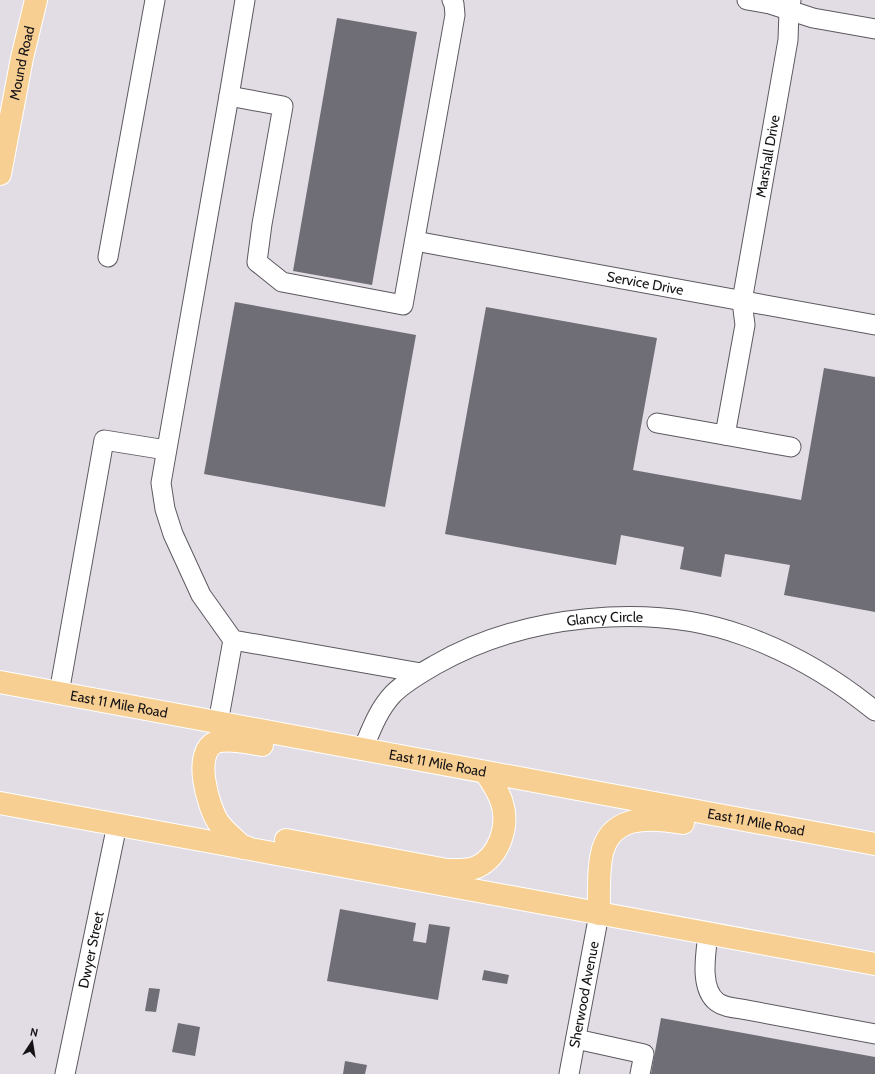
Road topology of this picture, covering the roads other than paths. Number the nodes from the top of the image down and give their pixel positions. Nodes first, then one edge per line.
1 (36, 0) edge
2 (155, 0) edge
3 (245, 0) edge
4 (452, 0) edge
5 (747, 0) edge
6 (790, 5) edge
7 (875, 29) edge
8 (229, 96) junction
9 (0, 174) edge
10 (415, 242) junction
11 (108, 257) dead end
12 (742, 301) junction
13 (875, 325) edge
14 (657, 423) dead end
15 (725, 435) junction
16 (790, 447) dead end
17 (166, 450) junction
18 (233, 640) junction
19 (421, 673) junction
20 (0, 682) edge
21 (58, 693) junction
22 (875, 711) edge
23 (218, 723) junction
24 (321, 742) junction
25 (363, 749) junction
26 (486, 772) junction
27 (0, 803) edge
28 (117, 825) junction
29 (875, 844) edge
30 (244, 848) junction
31 (875, 859) edge
32 (599, 914) junction
33 (708, 934) junction
34 (875, 964) edge
35 (875, 1034) edge
36 (576, 1039) junction
37 (65, 1074) edge
38 (569, 1074) edge
39 (640, 1074) edge

1 - 9 main road, Mound Road
2 - 11 street
3 - 8 street
4 - 10 street
5 - 6 street
6 - 7 street
6 - 12 street, Marshall Drive
8 - 10 street
8 - 17 street
10 - 12 street, Service Drive
12 - 13 street, Service Drive
12 - 15 street, Marshall Drive
14 - 15 street
15 - 16 street
17 - 18 street
17 - 21 street
18 - 19 street
18 - 23 street
19 - 22 street, Glancy Circle
19 - 25 street, Glancy Circle
20 - 21 main road, East 11 Mile Road
21 - 23 main road, East 11 Mile Road
23 - 24 main road, East 11 Mile Road
24 - 25 main road, East 11 Mile Road
24 - 30 main road
25 - 26 main road, East 11 Mile Road
26 - 29 main road, East 11 Mile Road
26 - 30 main road
27 - 28 main road
28 - 30 main road
28 - 37 street, Dwyer Street
30 - 32 main road
31 - 32 main road
32 - 33 main road
32 - 36 street, Sherwood Avenue
33 - 34 main road
33 - 35 street
36 - 38 street, Sherwood Avenue
36 - 39 street

